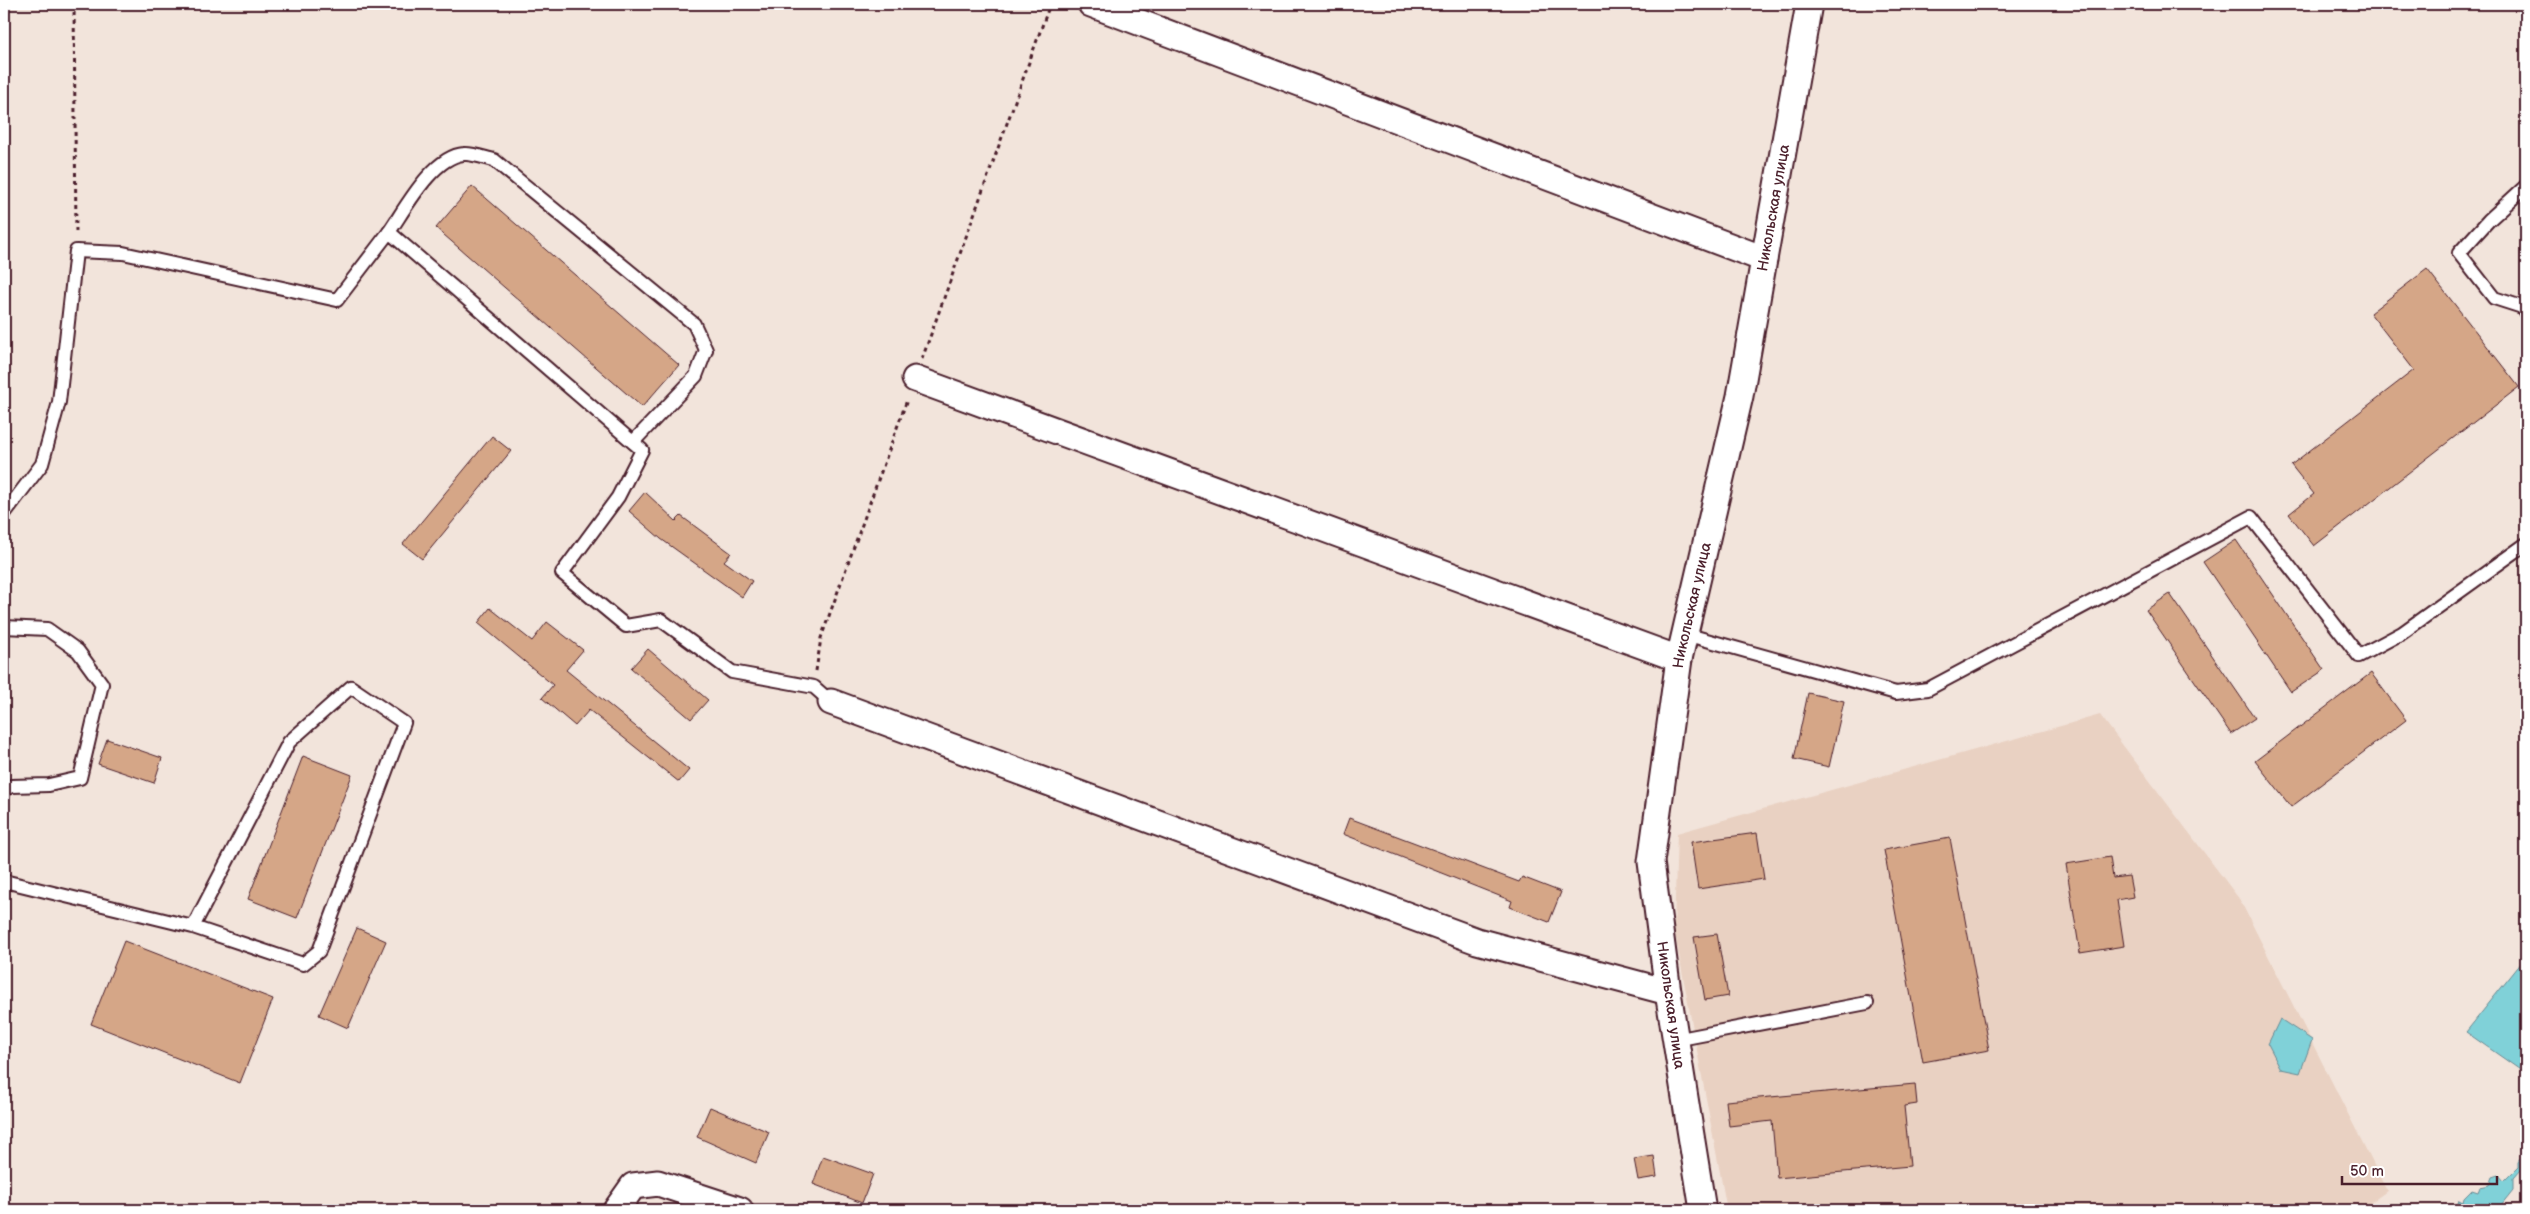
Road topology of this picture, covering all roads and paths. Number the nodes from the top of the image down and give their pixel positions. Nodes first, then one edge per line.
1 (74, 4) edge
2 (1050, 4) edge
3 (1091, 4) edge
4 (1809, 4) edge
5 (2526, 186) edge
6 (388, 232) junction
7 (76, 251) junction
8 (1764, 259) junction
9 (2526, 313) edge
10 (915, 379) junction
11 (633, 442) junction
12 (4, 514) edge
13 (2526, 544) edge
14 (4, 627) edge
15 (1685, 634) junction
16 (1679, 659) junction
17 (822, 694) junction
18 (4, 790) edge
19 (4, 881) edge
20 (193, 927) junction
21 (1668, 992) junction
22 (1867, 1003) dead end
23 (1676, 1040) junction
24 (616, 1210) edge
25 (740, 1210) edge
26 (1703, 1210) edge

1 - 7 path
2 - 10 path
3 - 8 street
4 - 8 street, Никольская улица
5 - 9 lane
6 - 7 lane
6 - 11 lane
6 - 11 lane
7 - 12 lane
8 - 15 street, Никольская улица
10 - 16 street
10 - 17 path
11 - 17 lane
13 - 15 lane
14 - 18 lane
15 - 16 street, Никольская улица
16 - 21 street, Никольская улица
17 - 21 street
19 - 20 lane
20 - 20 lane
21 - 23 street, Никольская улица
22 - 23 lane
23 - 26 street, Никольская улица
24 - 25 street

